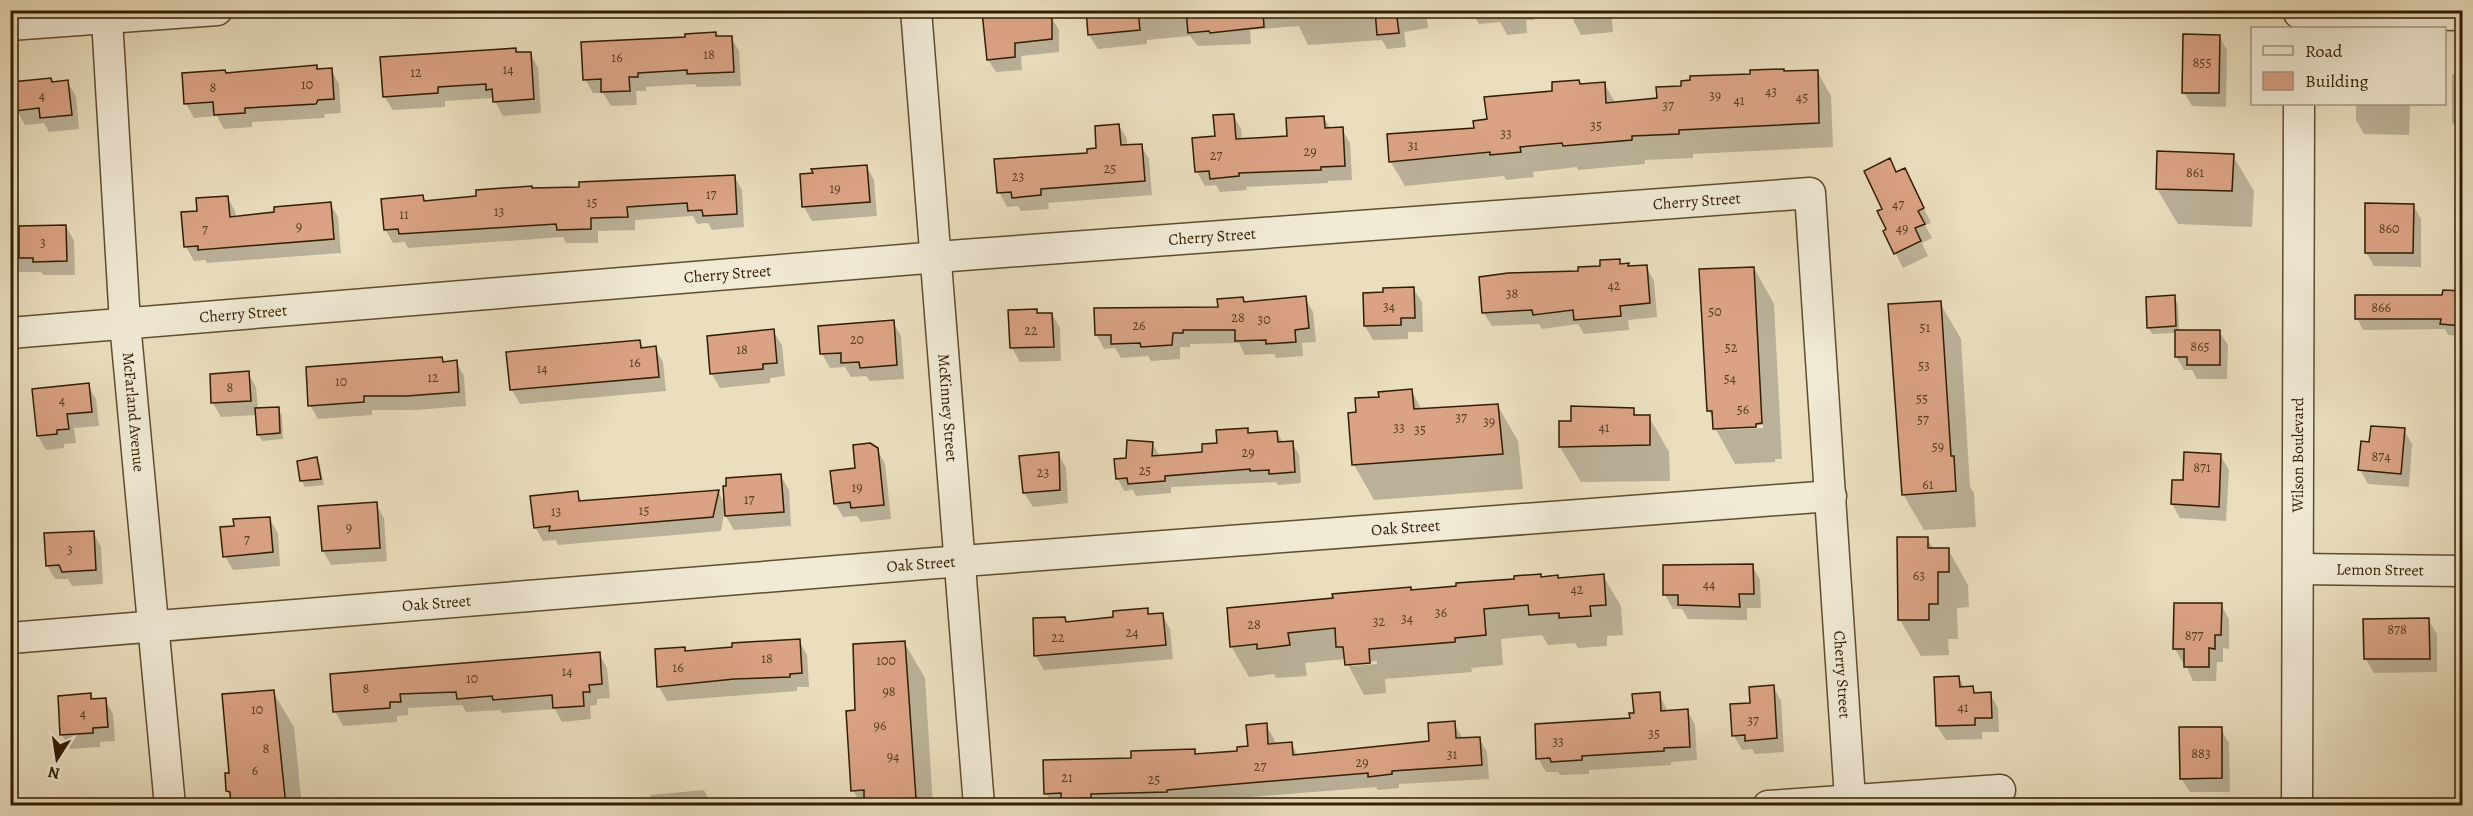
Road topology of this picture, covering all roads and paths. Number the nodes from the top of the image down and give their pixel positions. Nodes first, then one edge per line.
1 (217, 10) edge
2 (916, 10) edge
3 (2463, 15) edge
4 (2299, 17) edge
5 (107, 19) junction
6 (10, 25) edge
7 (2299, 105) edge
8 (934, 257) junction
9 (125, 323) junction
10 (10, 333) edge
11 (1831, 496) junction
12 (960, 562) junction
13 (2298, 569) junction
14 (2463, 571) edge
15 (154, 626) junction
16 (10, 638) edge
17 (2000, 790) dead end
18 (1850, 799) junction
19 (170, 806) edge
20 (979, 806) edge
21 (1768, 806) edge
22 (2297, 806) edge

1 - 5 street
2 - 8 street, McKinney Street
3 - 4 street
5 - 6 street
5 - 9 street, McFarland Avenue
7 - 13 street, Wilson Boulevard
8 - 9 street, Cherry Street
8 - 11 street, Cherry Street
8 - 12 street, McKinney Street
9 - 10 street, Cherry Street
9 - 15 street, McFarland Avenue
11 - 12 street, Oak Street
11 - 18 street, Cherry Street
12 - 15 street, Oak Street
12 - 20 street, McKinney Street
13 - 14 street, Lemon Street
13 - 22 street, Wilson Boulevard
15 - 16 street, Oak Street
15 - 19 street, McFarland Avenue
17 - 18 street
18 - 21 street

